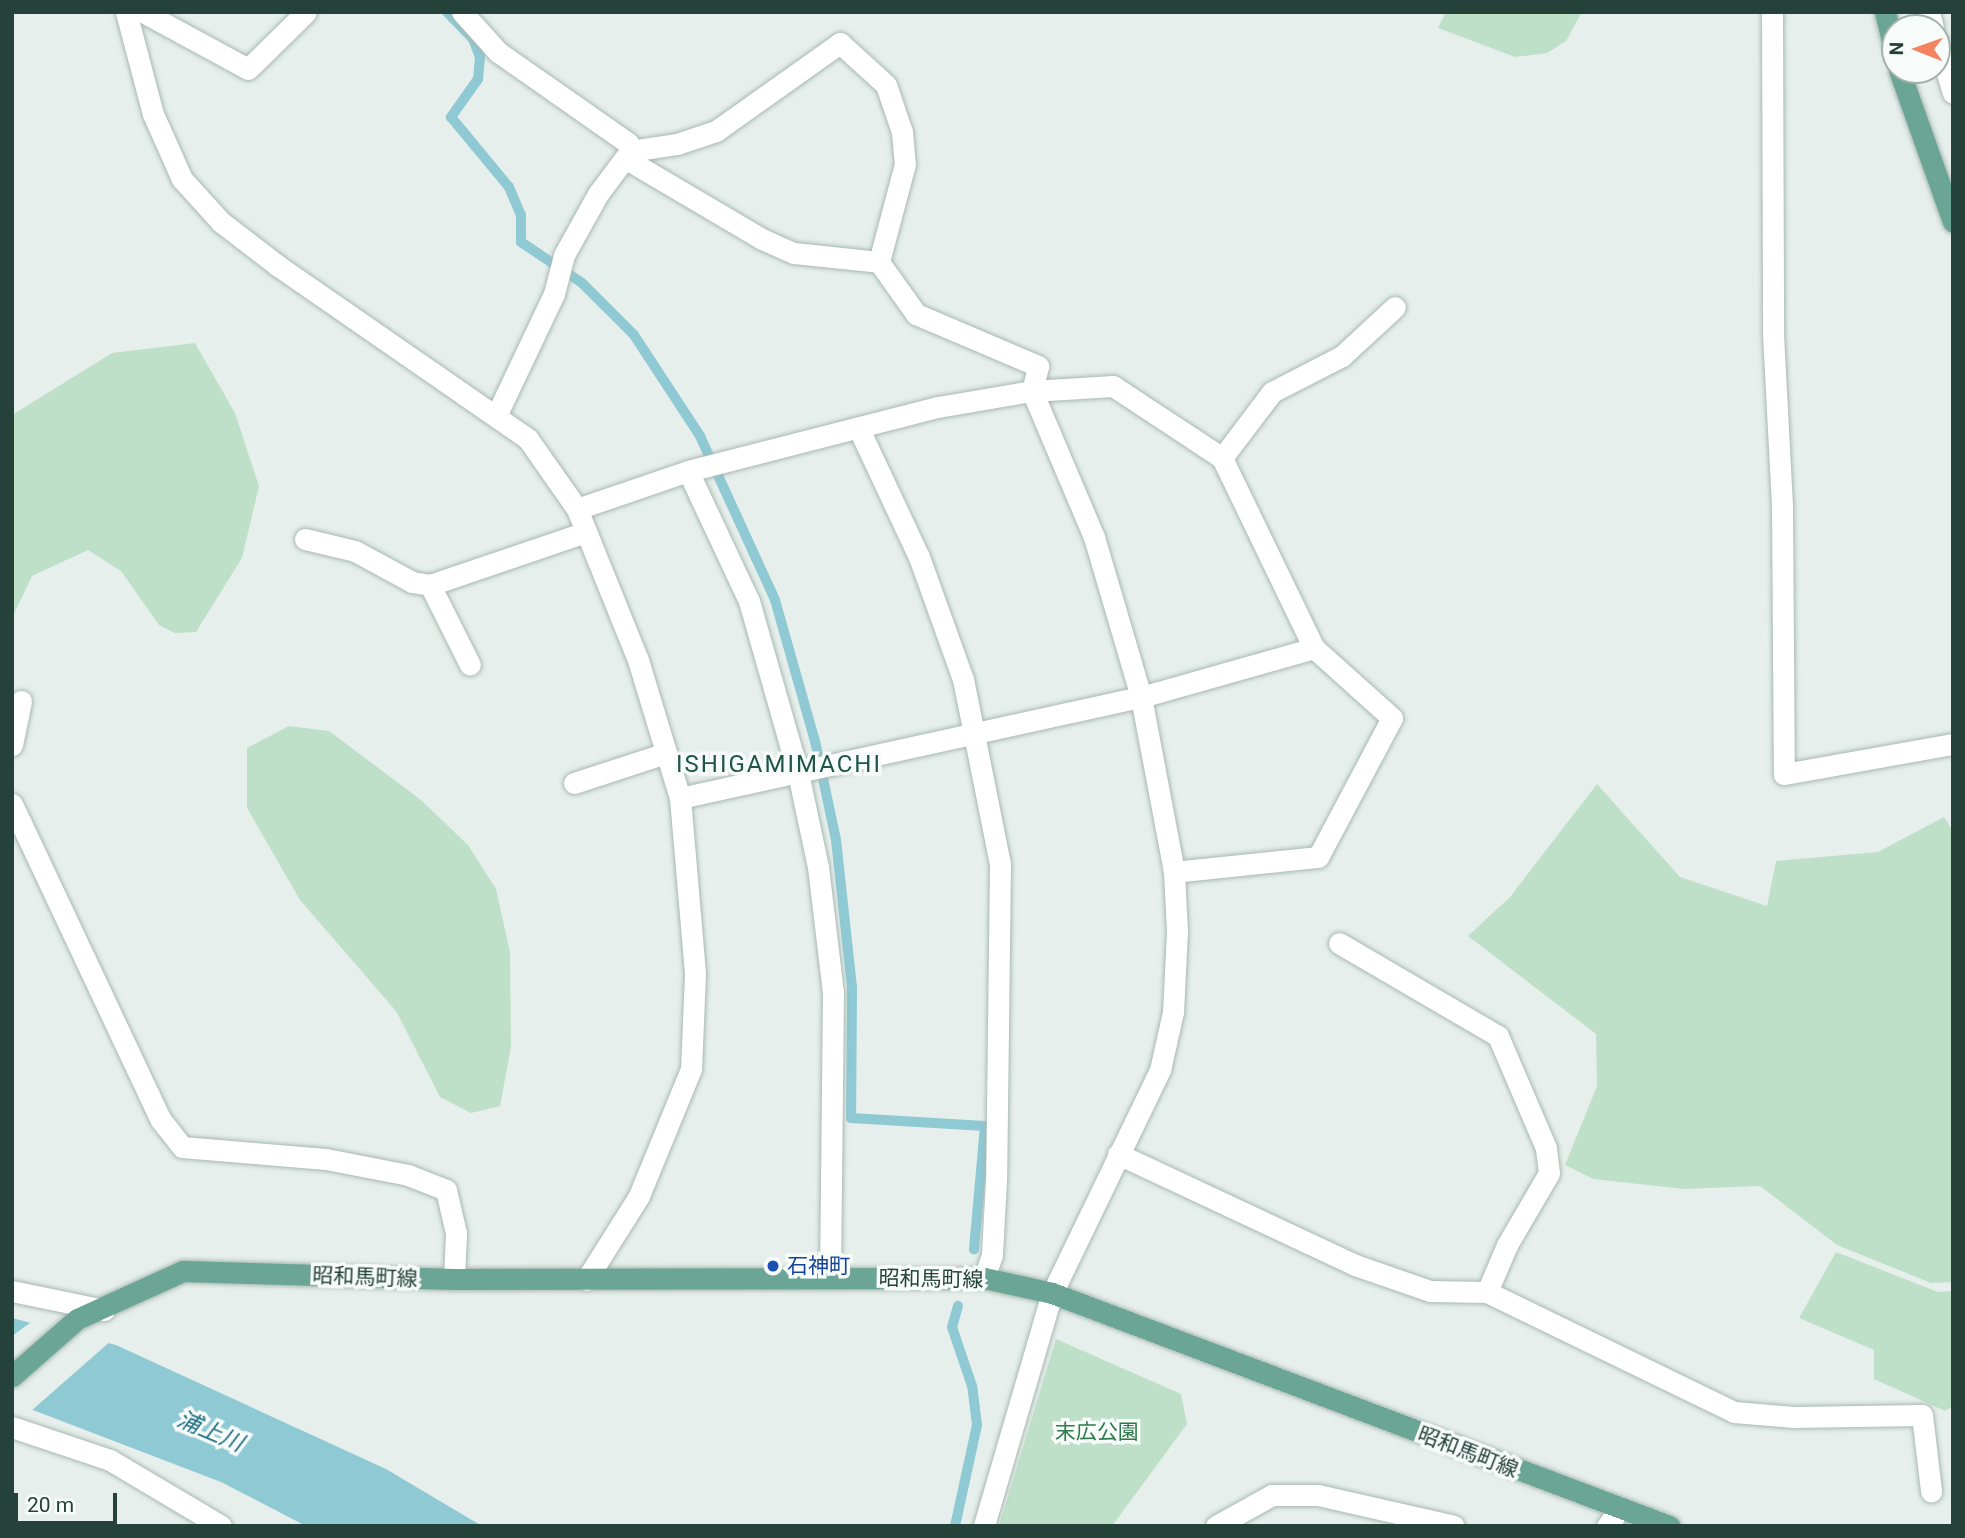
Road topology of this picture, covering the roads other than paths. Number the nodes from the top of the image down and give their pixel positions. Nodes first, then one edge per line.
1 (126, 12) edge
2 (143, 12) edge
3 (306, 12) edge
4 (462, 12) edge
5 (1772, 12) edge
6 (1904, 84) edge
7 (630, 151) junction
8 (1953, 222) edge
9 (878, 262) junction
10 (1395, 307) dead end
11 (1032, 391) junction
12 (496, 416) junction
13 (859, 429) junction
14 (1222, 458) junction
15 (688, 471) junction
16 (577, 509) junction
17 (586, 532) junction
18 (305, 539) dead end
19 (430, 585) junction
20 (1314, 648) junction
21 (470, 665) dead end
22 (1141, 697) junction
23 (21, 701) dead end
24 (977, 735) junction
25 (1953, 744) edge
26 (12, 745) edge
27 (666, 753) junction
28 (799, 773) junction
29 (574, 783) dead end
30 (680, 798) junction
31 (12, 804) edge
32 (1174, 872) junction
33 (1339, 943) dead end
34 (1118, 1154) junction
35 (830, 1278) junction
36 (984, 1278) junction
37 (454, 1279) junction
38 (586, 1280) junction
39 (12, 1292) edge
40 (1487, 1292) junction
41 (1052, 1293) junction
42 (104, 1310) junction
43 (12, 1377) edge
44 (12, 1427) edge
45 (1931, 1491) dead end
46 (1614, 1518) edge
47 (1411, 1522) edge
48 (221, 1526) edge
49 (984, 1526) edge
50 (1216, 1526) edge
51 (1454, 1526) edge
52 (1669, 1526) edge

1 - 12 street
2 - 3 street
4 - 7 street
5 - 25 street
6 - 8 main road
7 - 9 street
7 - 9 street
7 - 12 street
9 - 11 street
10 - 14 street
11 - 13 street
11 - 14 street
11 - 22 street
12 - 16 street
13 - 15 street
13 - 24 street
14 - 20 street
15 - 16 street
15 - 28 street
16 - 17 street
17 - 19 street
17 - 27 street
18 - 19 street
19 - 21 street
20 - 22 street
20 - 32 street
22 - 24 street
22 - 32 street
23 - 26 street
24 - 28 street
24 - 36 street
27 - 29 street
27 - 30 street
28 - 30 street
28 - 35 street
30 - 38 street
31 - 37 street
32 - 34 street
33 - 40 street
34 - 40 street
34 - 41 street
35 - 36 main road, 昭和馬町線
35 - 38 main road, 昭和馬町線
36 - 41 main road, 昭和馬町線
37 - 38 main road, 昭和馬町線
37 - 42 main road, 昭和馬町線
39 - 42 street
40 - 45 street
41 - 46 main road, 昭和馬町線
41 - 49 street
42 - 43 main road, 昭和馬町線
44 - 48 street
46 - 52 main road, 昭和馬町線
47 - 50 street
47 - 51 street

